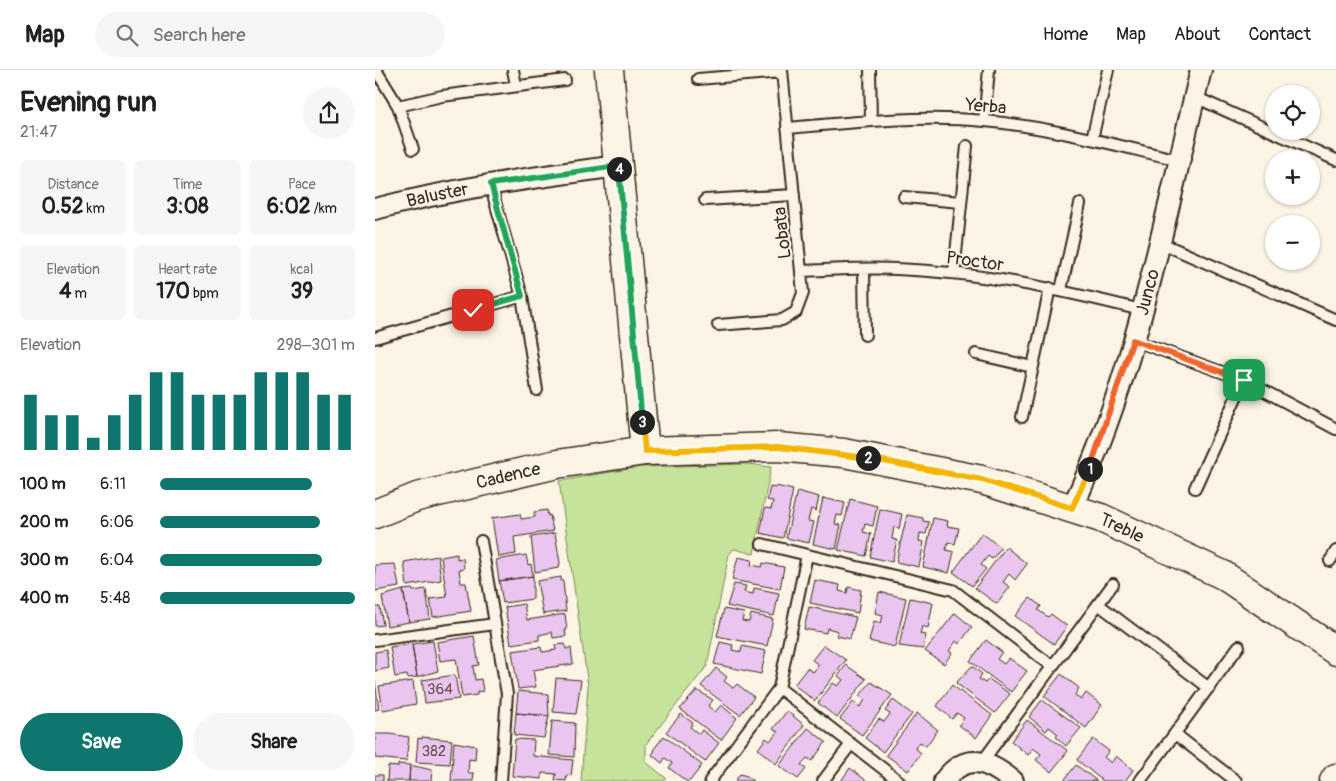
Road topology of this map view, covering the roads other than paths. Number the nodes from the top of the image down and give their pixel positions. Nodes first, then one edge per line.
1 (376, 70) edge
2 (513, 70) edge
3 (609, 70) edge
4 (870, 70) edge
5 (989, 70) edge
6 (1108, 70) edge
7 (1201, 70) edge
8 (782, 71) edge
9 (698, 78) dead end
10 (565, 80) dead end
11 (516, 85) junction
12 (1195, 97) junction
13 (398, 106) junction
14 (871, 120) junction
15 (984, 121) junction
16 (787, 128) junction
17 (1092, 139) junction
18 (967, 146) dead end
19 (413, 149) dead end
20 (1179, 160) junction
21 (1336, 160) edge
22 (618, 166) junction
23 (491, 184) junction
24 (794, 195) junction
25 (904, 197) dead end
26 (705, 200) dead end
27 (961, 202) junction
28 (1079, 204) dead end
29 (375, 209) edge
30 (1159, 242) junction
31 (863, 270) junction
32 (802, 271) junction
33 (954, 273) junction
34 (1050, 288) junction
35 (1061, 290) junction
36 (522, 296) junction
37 (1141, 310) junction
38 (1336, 320) edge
39 (718, 325) dead end
40 (865, 336) dead end
41 (375, 338) edge
42 (1133, 340) junction
43 (976, 354) dead end
44 (1033, 367) junction
45 (1244, 380) junction
46 (537, 390) dead end
47 (1022, 417) dead end
48 (1336, 429) edge
49 (645, 451) junction
50 (1195, 488) dead end
51 (1072, 508) junction
52 (375, 514) edge
53 (481, 541) dead end
54 (762, 544) dead end
55 (1336, 551) edge
56 (807, 555) junction
57 (1330, 561) dead end
58 (1113, 584) dead end
59 (1098, 604) junction
60 (495, 624) junction
61 (375, 640) edge
62 (1239, 646) dead end
63 (1336, 651) edge
64 (1052, 666) junction
65 (779, 688) junction
66 (1209, 688) junction
67 (1175, 734) junction
68 (851, 744) junction
69 (982, 762) junction
70 (501, 781) edge
71 (710, 781) edge
72 (823, 781) edge
73 (899, 781) edge
74 (944, 781) edge
75 (1013, 781) edge
76 (1140, 781) edge
77 (1236, 781) edge

1 - 13 lane
2 - 11 lane
3 - 22 street
4 - 14 lane
5 - 15 lane
6 - 17 lane
7 - 12 street, Junco
8 - 9 lane
8 - 16 lane, Lobata
10 - 11 lane
11 - 13 lane
12 - 20 street, Junco
12 - 21 lane
13 - 19 lane
14 - 15 lane, Yerba
14 - 16 lane, Yerba
15 - 17 lane, Yerba
16 - 24 lane, Lobata
17 - 20 lane, Yerba
18 - 27 lane
20 - 30 street, Junco
22 - 23 street, Baluster
22 - 49 street
23 - 29 street, Baluster
23 - 36 lane
24 - 26 lane
24 - 32 lane, Lobata
25 - 27 lane
27 - 33 lane
28 - 35 lane
30 - 37 street, Junco
30 - 38 lane
31 - 32 lane, Proctor
31 - 33 lane, Proctor
31 - 40 lane
32 - 39 lane, Lobata
33 - 34 lane, Proctor
34 - 35 lane, Proctor
34 - 44 lane
35 - 37 lane, Proctor
36 - 41 lane
36 - 46 lane
37 - 42 street, Junco
42 - 45 lane
42 - 51 street, Junco
43 - 44 lane
44 - 47 lane
45 - 48 lane
45 - 50 lane
49 - 51 street, Treble
49 - 52 street, Cadence
51 - 63 street, Treble
53 - 60 lane
54 - 56 lane
55 - 57 lane
56 - 64 lane
56 - 65 lane
58 - 59 lane
59 - 64 lane
59 - 66 lane
60 - 61 lane
60 - 70 lane
62 - 66 lane
64 - 69 lane
65 - 68 lane
65 - 71 lane
66 - 67 lane
67 - 76 lane
67 - 77 lane
68 - 72 lane
68 - 73 lane
69 - 74 street
69 - 75 street

